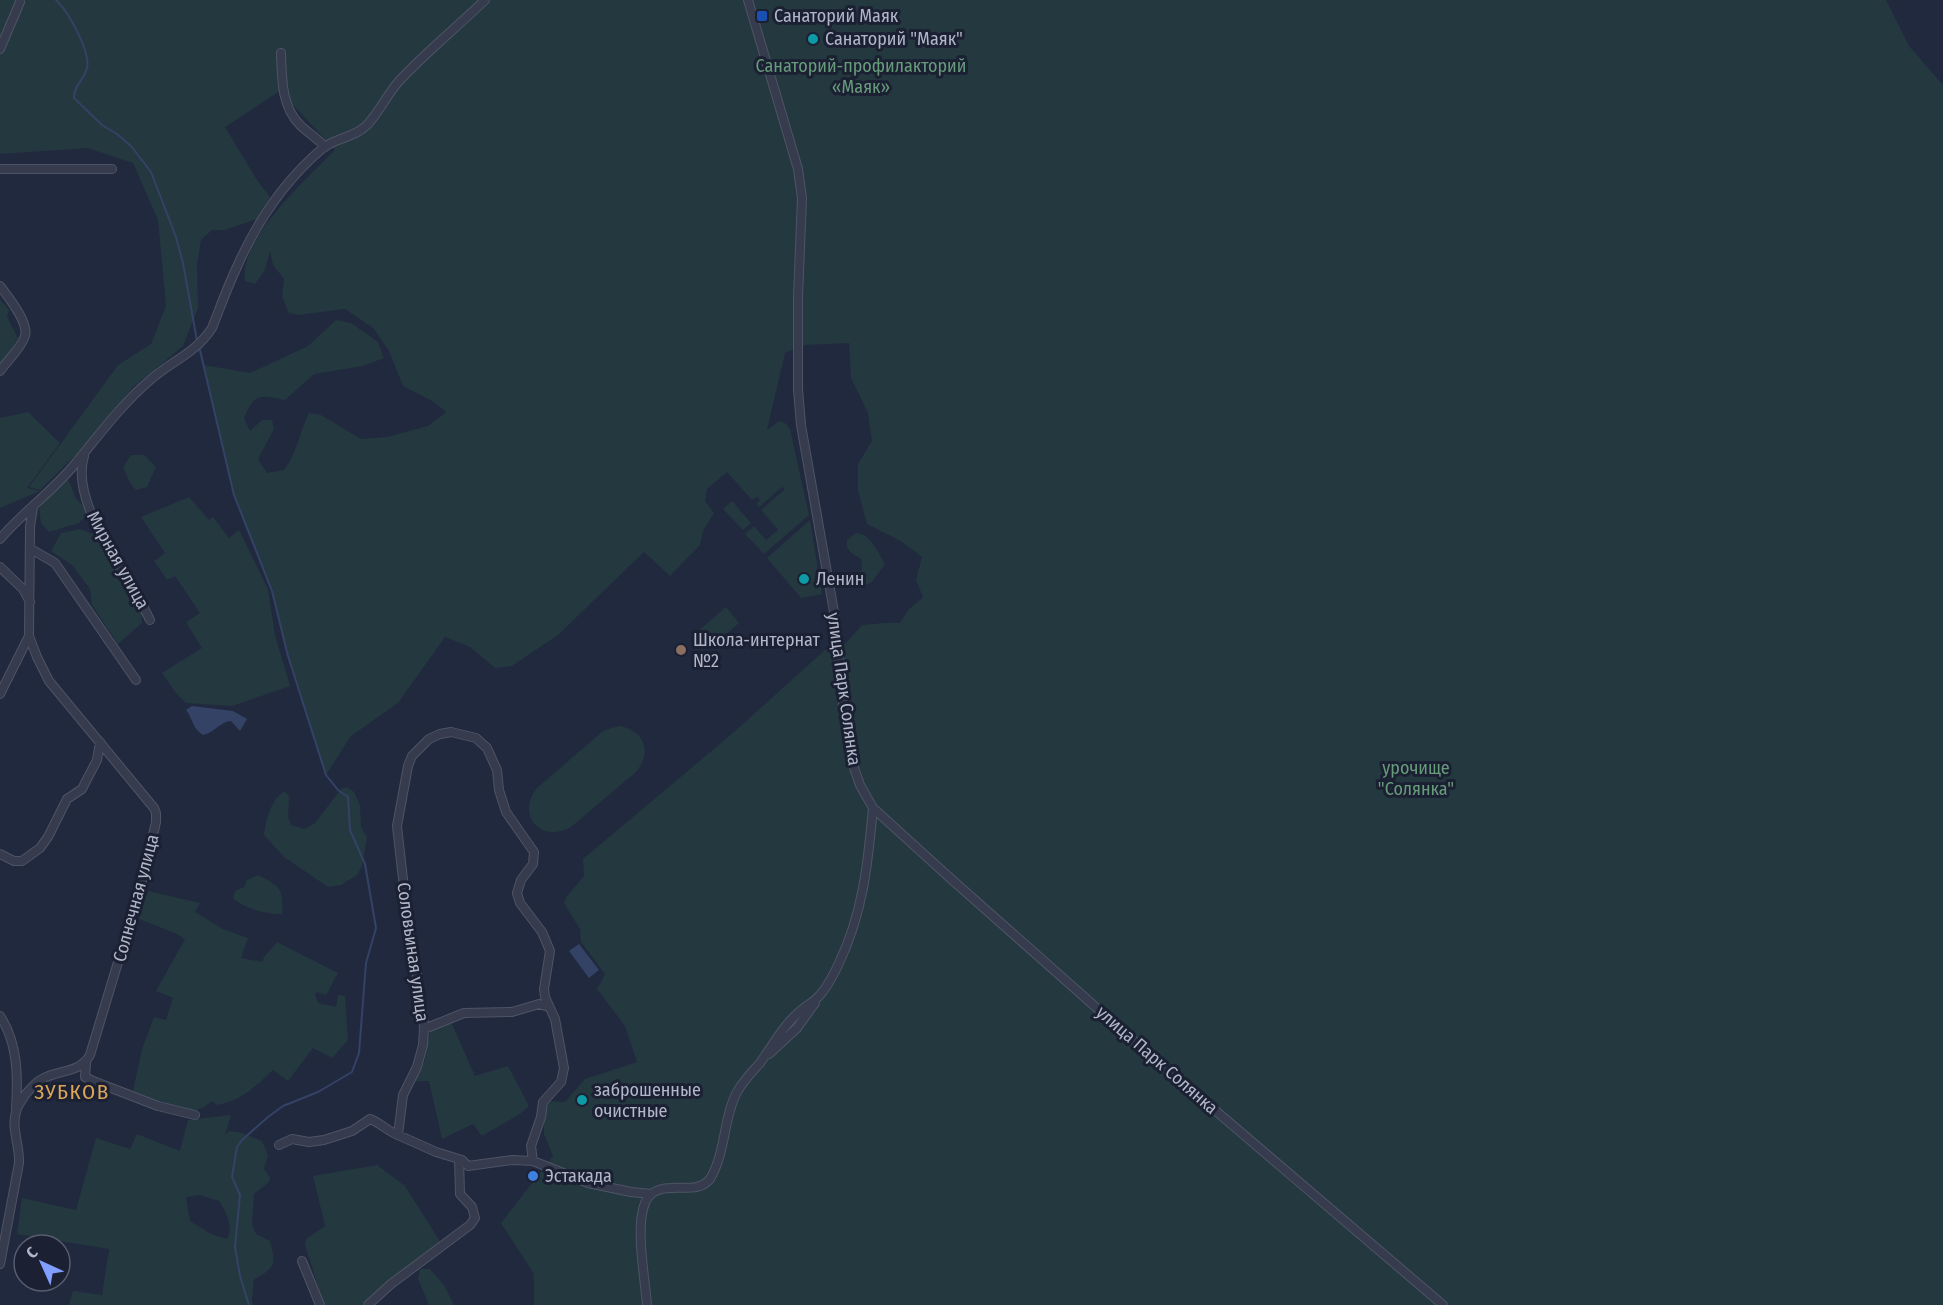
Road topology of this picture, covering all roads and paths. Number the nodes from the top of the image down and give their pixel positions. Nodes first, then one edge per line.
1 (485, 0) edge
2 (748, 0) edge
3 (20, 2) dead end
4 (0, 49) edge
5 (281, 53) dead end
6 (325, 147) junction
7 (0, 169) edge
8 (112, 169) dead end
9 (0, 286) edge
10 (0, 371) edge
11 (86, 449) junction
12 (33, 507) junction
13 (0, 539) edge
14 (31, 549) junction
15 (0, 567) edge
16 (31, 603) junction
17 (150, 620) dead end
18 (29, 636) junction
19 (136, 680) dead end
20 (0, 694) edge
21 (100, 742) junction
22 (873, 808) junction
23 (0, 854) edge
24 (550, 1008) junction
25 (0, 1016) edge
26 (424, 1029) junction
27 (86, 1062) junction
28 (16, 1110) junction
29 (195, 1115) dead end
30 (398, 1135) junction
31 (279, 1145) dead end
32 (459, 1160) junction
33 (533, 1161) junction
34 (651, 1194) junction
35 (302, 1261) dead end
36 (0, 1264) edge
37 (320, 1305) edge
38 (368, 1305) edge
39 (647, 1305) edge
40 (1443, 1305) edge

1 - 6 street
2 - 22 street, улица Парк Солянка
3 - 4 street
5 - 6 street
6 - 11 street
7 - 8 street
9 - 10 street
11 - 12 street
11 - 17 street, Мирная улица
12 - 13 street
12 - 14 street, Солнечная улица
14 - 16 street, Солнечная улица
14 - 19 street
15 - 16 street
16 - 18 street, Солнечная улица
18 - 20 street
18 - 21 street, Солнечная улица
21 - 23 street
21 - 27 street, Солнечная улица
22 - 34 street
22 - 40 street, улица Парк Солянка
24 - 26 street
24 - 26 street, Соловьиная улица
24 - 33 street
25 - 28 street
26 - 30 street, Соловьиная улица
27 - 28 street
27 - 29 street
28 - 36 street
30 - 31 street
30 - 32 street
32 - 33 street
32 - 38 street
33 - 34 street
34 - 39 street
35 - 37 street

